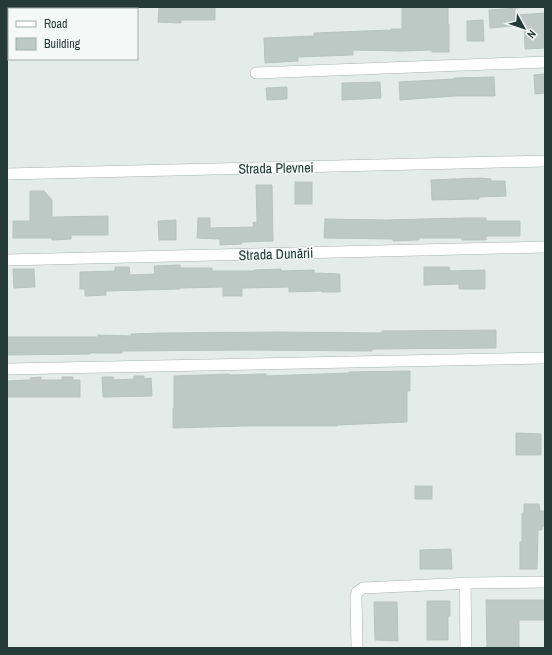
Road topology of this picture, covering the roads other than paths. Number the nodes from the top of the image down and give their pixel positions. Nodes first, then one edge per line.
1 (545, 62) edge
2 (256, 73) dead end
3 (545, 162) edge
4 (7, 174) edge
5 (545, 247) edge
6 (7, 260) edge
7 (545, 358) edge
8 (7, 369) edge
9 (545, 582) edge
10 (465, 583) junction
11 (357, 648) edge
12 (466, 648) edge

1 - 2 street
3 - 4 street, Strada Plevnei
5 - 6 street, Strada Dunării
7 - 8 street
9 - 10 street
10 - 11 street
10 - 12 street

